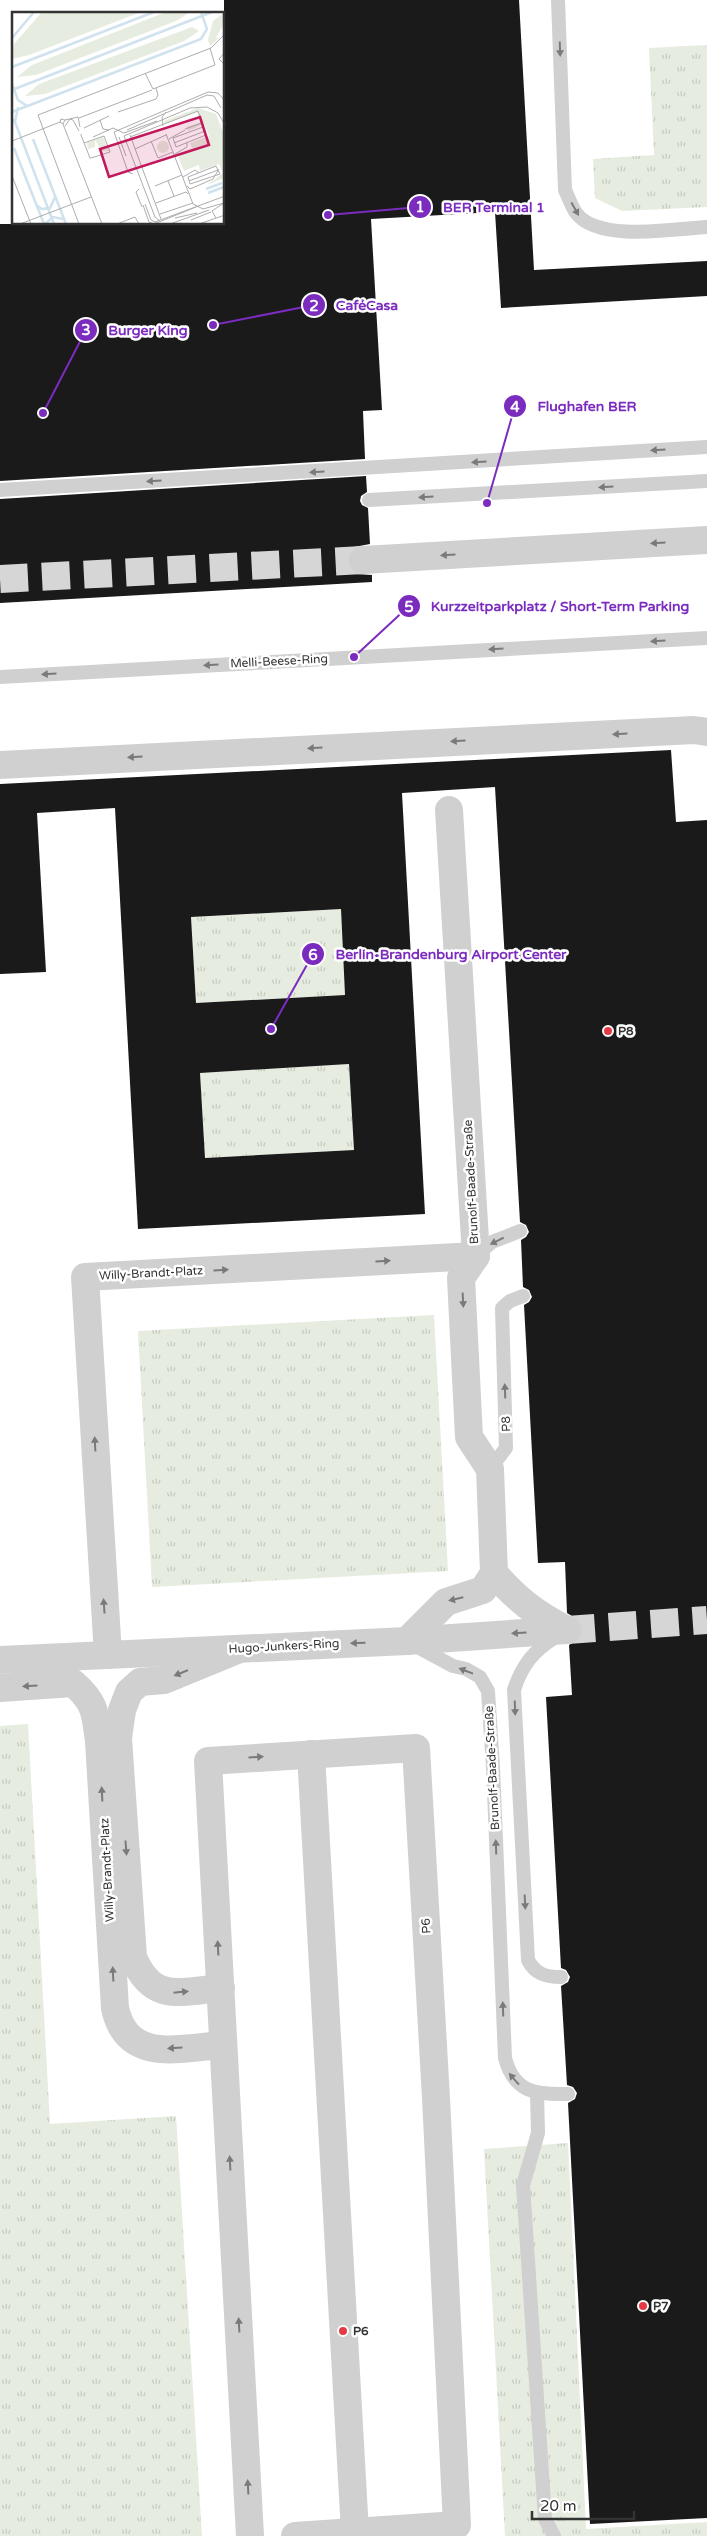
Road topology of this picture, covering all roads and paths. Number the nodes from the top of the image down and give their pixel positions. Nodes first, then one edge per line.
1 (558, 0) edge
2 (707, 227) edge
3 (707, 447) edge
4 (707, 481) edge
5 (0, 490) edge
6 (369, 500) dead end
7 (707, 540) edge
8 (363, 560) tunnel mouth
9 (707, 638) edge
10 (0, 677) edge
11 (707, 732) edge
12 (0, 764) edge
13 (449, 810) dead end
14 (520, 1231) dead end
15 (476, 1256) junction
16 (524, 1296) dead end
17 (490, 1469) junction
18 (494, 1573) junction
19 (568, 1630) junction
20 (407, 1641) junction
21 (242, 1648) junction
22 (108, 1654) junction
23 (0, 1660) edge
24 (0, 1688) edge
25 (311, 1754) junction
26 (561, 1977) dead end
27 (220, 1988) junction
28 (223, 2045) junction
29 (536, 2092) junction
30 (568, 2094) dead end
31 (355, 2532) junction
32 (250, 2536) edge
33 (295, 2536) edge
34 (554, 2536) edge

1 -> 2 lane
3 -> 5 lane
4 -> 6 lane
7 -> 8 street
9 -> 10 lane, Melli-Beese-Ring
11 -> 12 street
13 - 15 street, Brunolf-Baade-Straße
14 -> 15 lane
15 -> 17 street, Brunolf-Baade-Straße
22 -> 15 street, Willy-Brandt-Platz
17 -> 16 lane, P8
17 - 18 street
18 - 19 street
18 -> 20 street
19 -> 20 street, Hugo-Junkers-Ring
19 -> 26 lane, Brunolf-Baade-Straße
20 -> 21 street, Hugo-Junkers-Ring
29 -> 20 lane, Brunolf-Baade-Straße
21 - 22 street, Hugo-Junkers-Ring
21 -> 27 street, Willy-Brandt-Platz
22 - 23 street, Hugo-Junkers-Ring
28 -> 24 street, Willy-Brandt-Platz
27 -> 25 street, P6
25 - 31 street
25 - 31 street, P6
27 - 28 street, P6
32 -> 28 street, P6
29 - 30 lane
29 - 34 lane
31 - 33 street, P6

